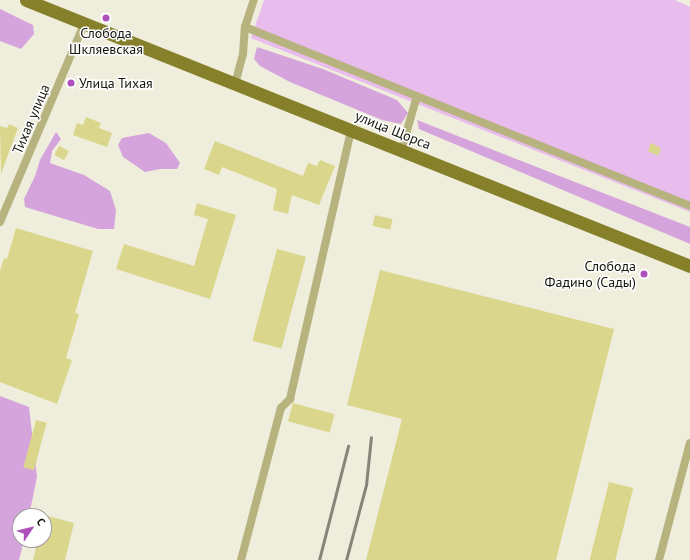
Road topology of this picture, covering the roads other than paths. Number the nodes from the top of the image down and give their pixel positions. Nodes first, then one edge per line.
1 (26, 0) edge
2 (254, 0) edge
3 (84, 24) junction
4 (245, 27) junction
5 (234, 84) junction
6 (417, 96) junction
7 (351, 131) junction
8 (401, 150) junction
9 (690, 206) edge
10 (0, 222) edge
11 (690, 266) edge
12 (690, 443) edge
13 (241, 560) edge
14 (659, 560) edge

1 - 3 main road, улица Щорса
2 - 4 street
3 - 5 main road, улица Щорса
3 - 10 street, Тихая улица
4 - 5 street
4 - 6 street
5 - 7 main road, улица Щорса
6 - 8 street
6 - 9 street
7 - 8 main road, улица Щорса
7 - 13 street
8 - 11 main road, улица Щорса
12 - 14 street

